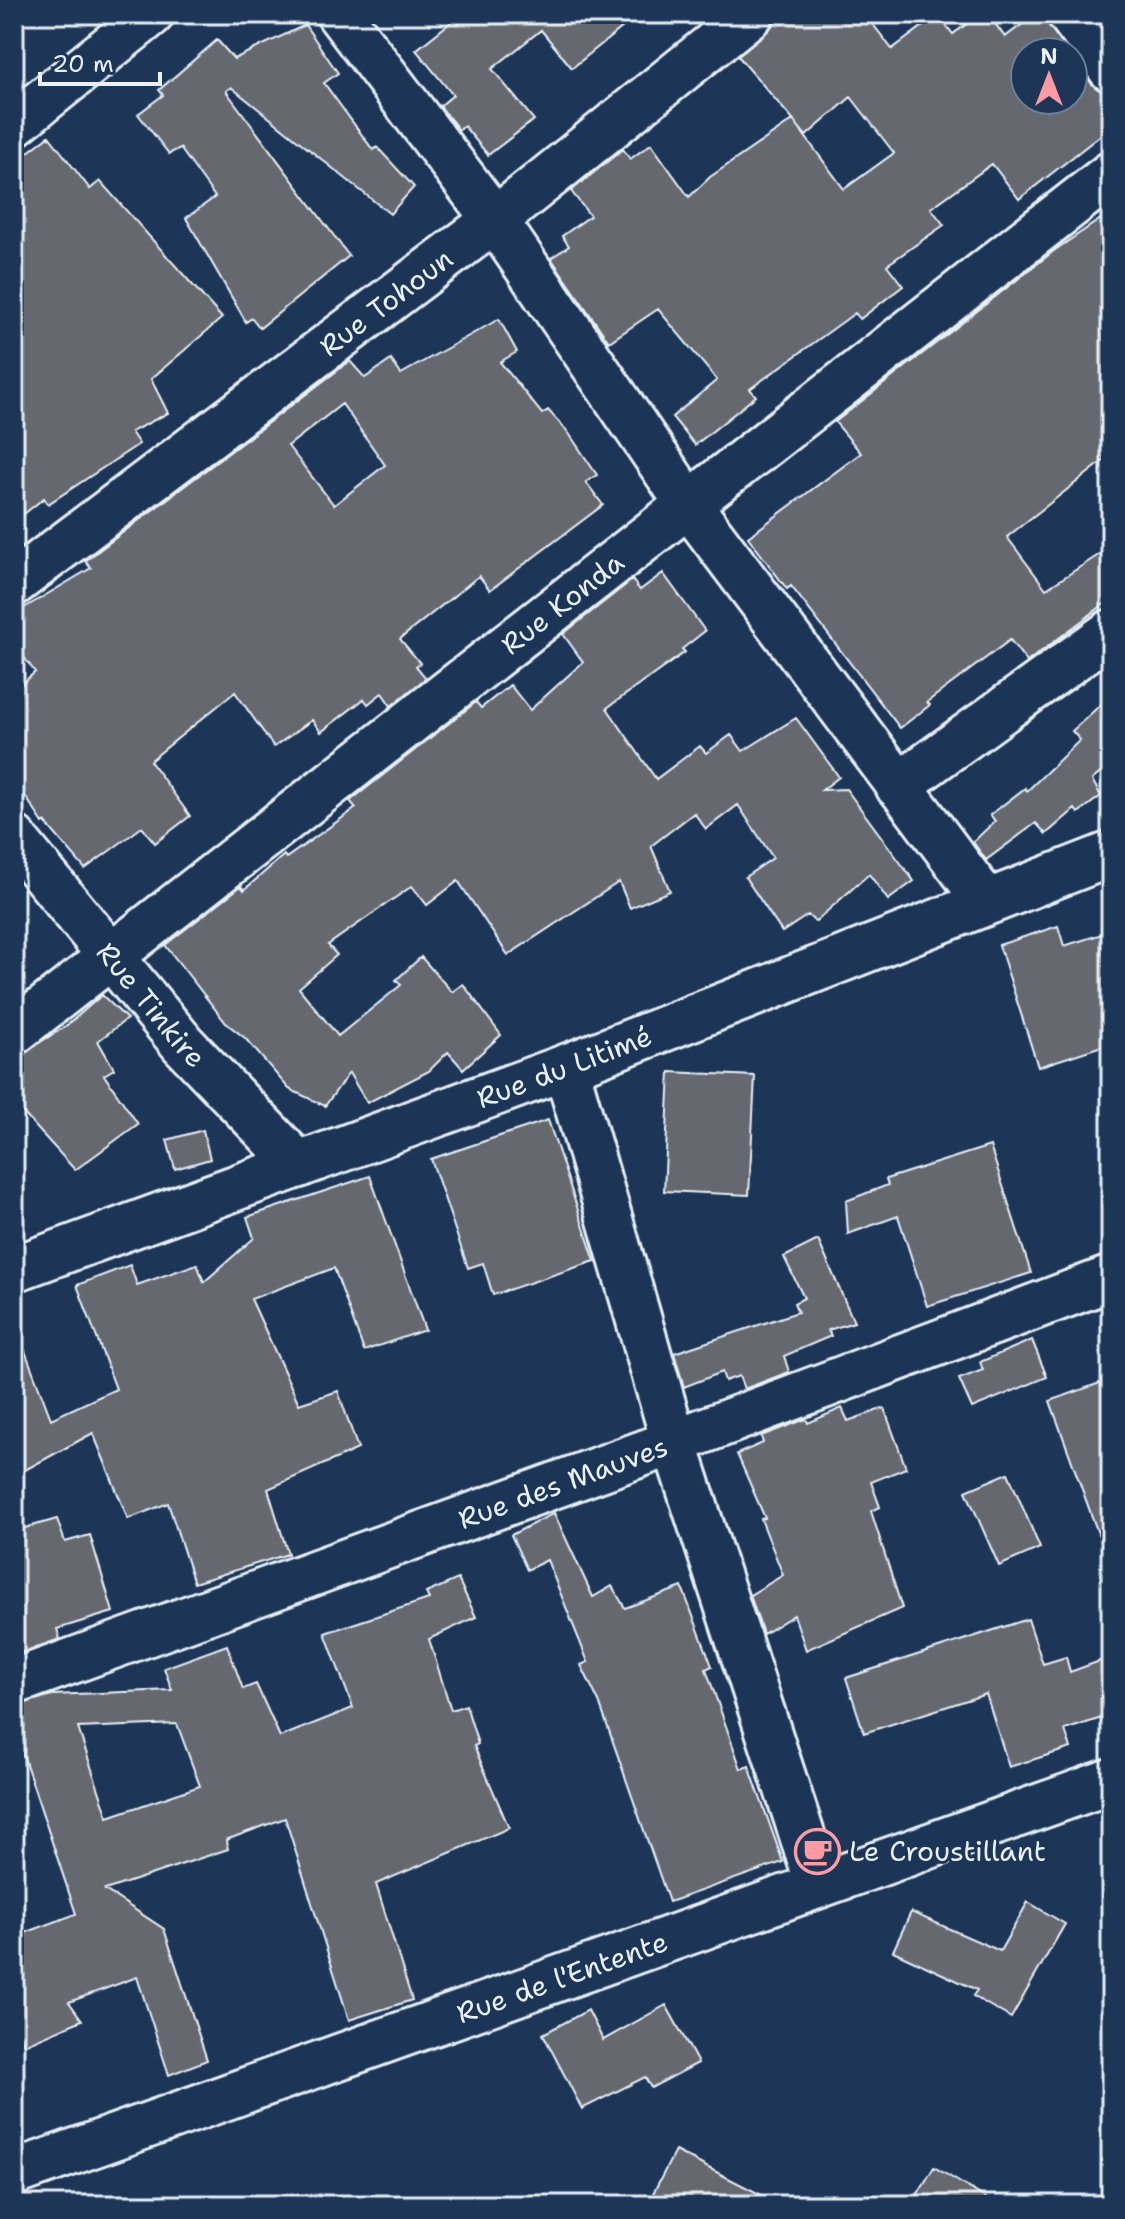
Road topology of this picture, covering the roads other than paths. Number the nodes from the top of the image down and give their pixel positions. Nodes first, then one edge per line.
1 (151, 14) edge
2 (339, 14) edge
3 (751, 14) edge
4 (1070, 14) edge
5 (1111, 69) edge
6 (14, 124) edge
7 (1111, 174) edge
8 (495, 220) junction
9 (689, 505) junction
10 (14, 583) edge
11 (1111, 632) edge
12 (898, 786) junction
13 (14, 838) edge
14 (1111, 854) edge
15 (985, 900) junction
16 (110, 957) junction
17 (14, 1032) edge
18 (566, 1067) junction
19 (299, 1165) junction
20 (14, 1269) edge
21 (1111, 1278) edge
22 (674, 1442) junction
23 (14, 1682) edge
24 (1111, 1781) edge
25 (818, 1884) junction
26 (14, 2173) edge

1 - 6 street
2 - 8 street
3 - 8 street, Rue Tohoun
4 - 5 street
7 - 9 street, Rue Konda
8 - 9 street
8 - 10 street, Rue Tohoun
9 - 12 street
9 - 16 street, Rue Konda
11 - 12 street
12 - 15 street
13 - 16 street, Rue Tinkire
14 - 15 street, Rue du Litimé
15 - 18 street, Rue du Litimé
16 - 17 street, Rue Konda
16 - 19 street, Rue Tinkire
18 - 19 street, Rue du Litimé
18 - 22 street
19 - 20 street, Rue du Litimé
21 - 22 street, Rue des Mauves
22 - 23 street, Rue des Mauves
22 - 25 street
24 - 25 street, Rue de l'Entente
25 - 26 street, Rue de l'Entente

